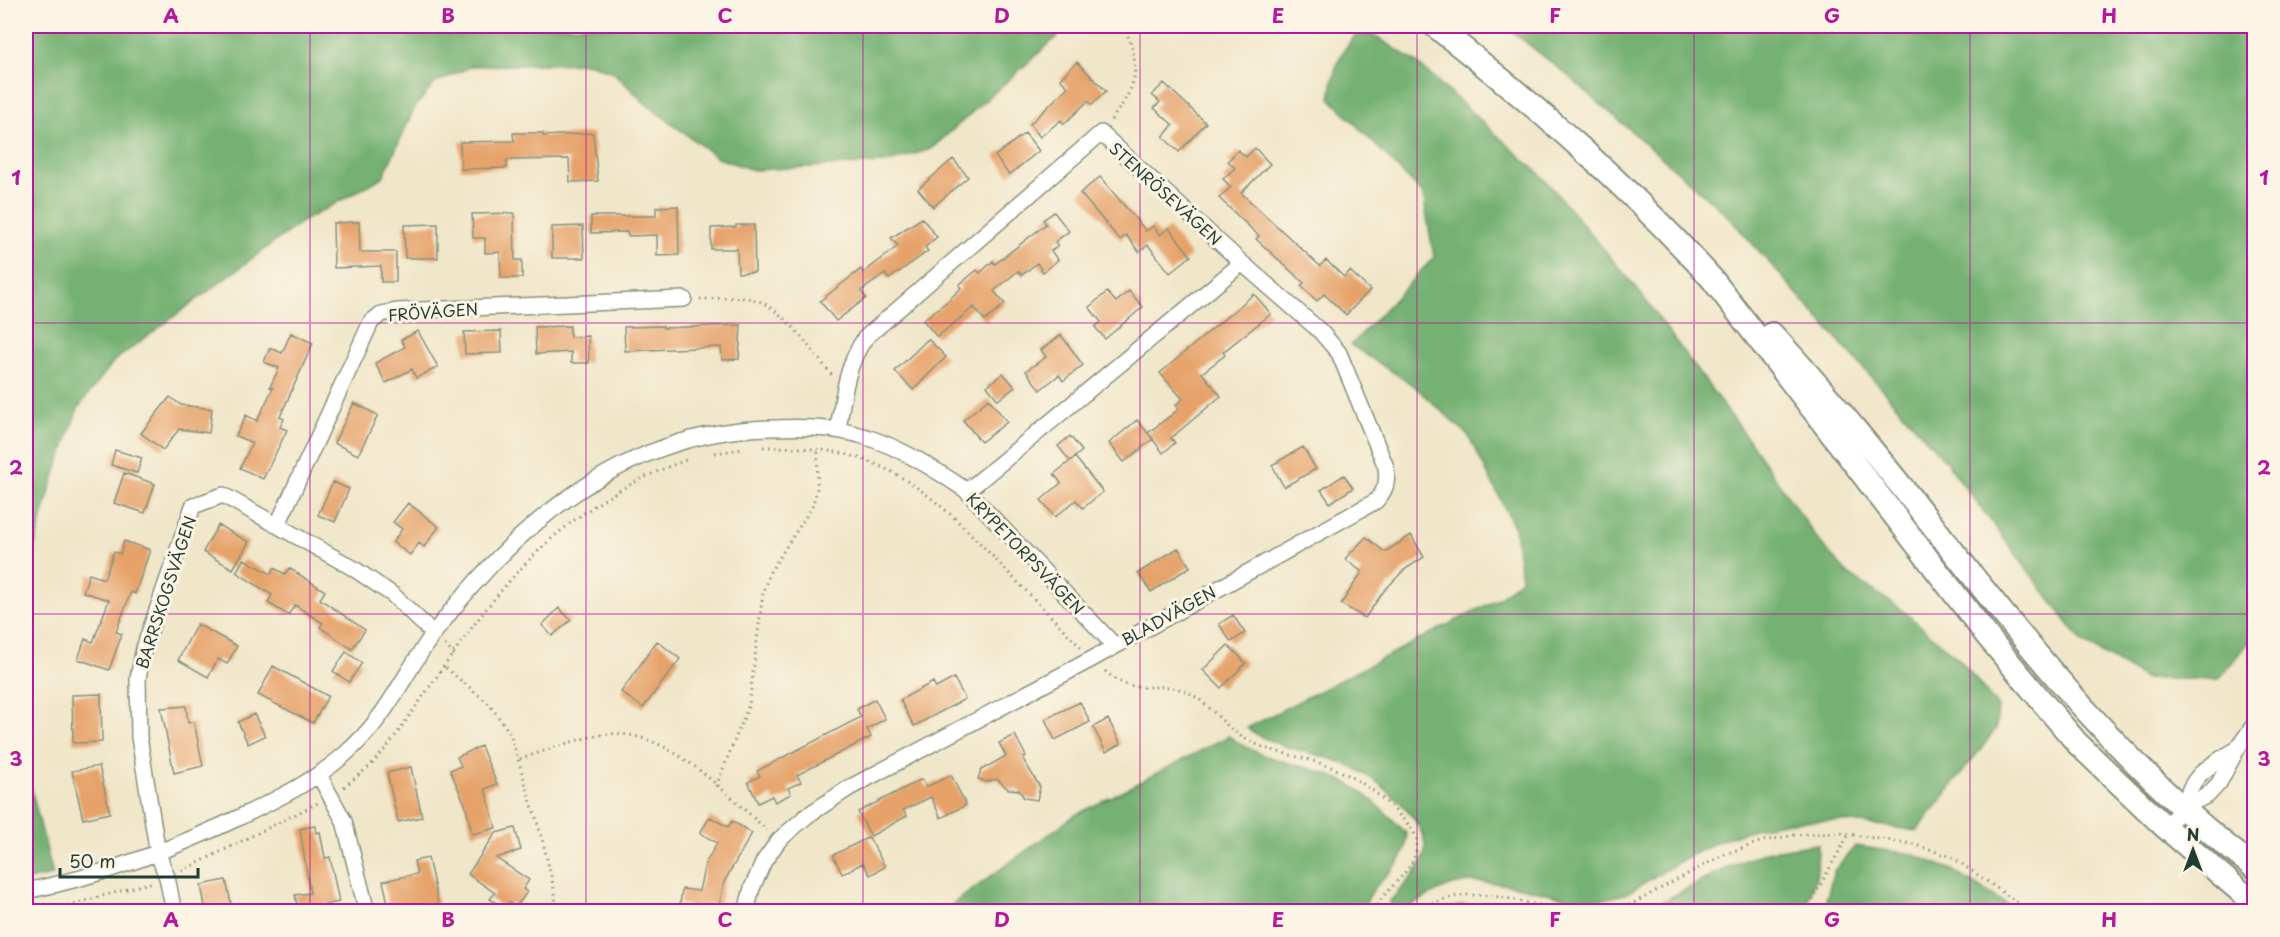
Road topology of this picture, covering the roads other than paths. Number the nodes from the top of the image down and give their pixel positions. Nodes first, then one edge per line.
1 (1435, 26) edge
2 (1242, 263) junction
3 (1713, 280) junction
4 (684, 299) road end
5 (838, 430) junction
6 (967, 491) junction
7 (278, 524) junction
8 (434, 634) junction
9 (1114, 645) junction
10 (2254, 725) edge
11 (2237, 749) junction
12 (319, 775) junction
13 (2184, 807) junction
14 (2165, 827) junction
15 (158, 854) junction
16 (2254, 867) edge
17 (26, 891) edge
18 (2254, 903) edge
19 (174, 912) edge
20 (367, 912) edge
21 (746, 912) edge

1 - 3 main road
2 - 5 street, STENRÖSEVÄGEN
2 - 6 street
2 - 9 street, BLADVÄGEN
3 - 13 main road
3 - 14 main road
4 - 7 street, FRÖVÄGEN
5 - 6 street, KRYPETORPSVÄGEN
5 - 8 street, KRYPETORPSVÄGEN
6 - 9 street, KRYPETORPSVÄGEN
7 - 8 street, BARRSKOGSVÄGEN
7 - 15 street, BARRSKOGSVÄGEN
8 - 12 street, KRYPETORPSVÄGEN
9 - 21 street, BLADVÄGEN
10 - 11 street
11 - 13 street
11 - 13 street
12 - 15 street, KRYPETORPSVÄGEN
12 - 20 street
13 - 14 street
13 - 16 main road
14 - 18 main road
15 - 17 street, KRYPETORPSVÄGEN
15 - 19 street

